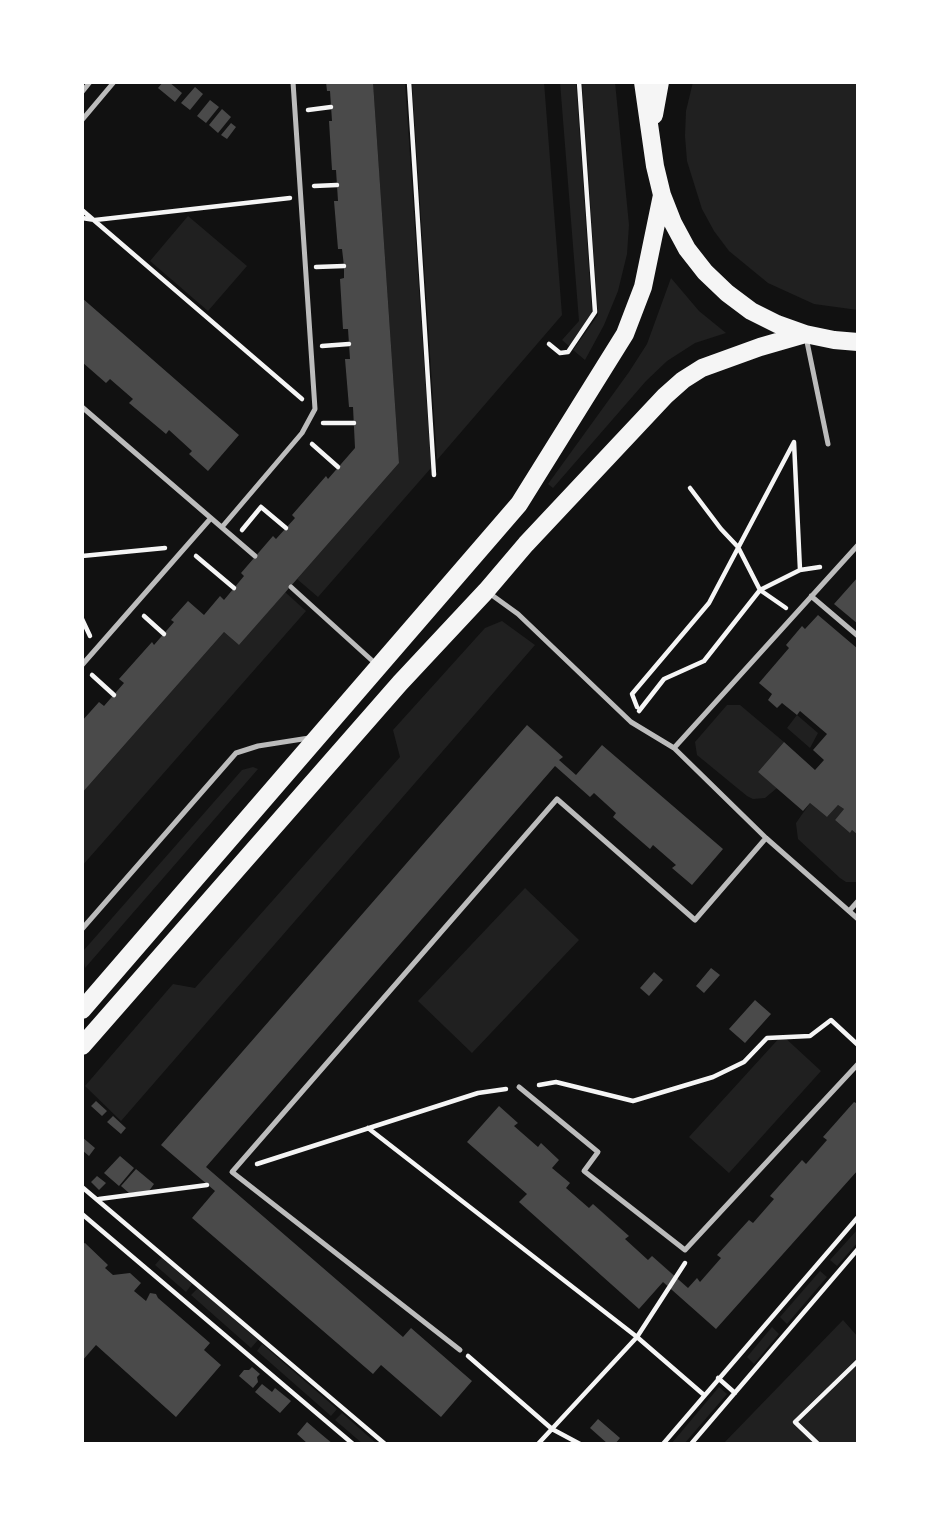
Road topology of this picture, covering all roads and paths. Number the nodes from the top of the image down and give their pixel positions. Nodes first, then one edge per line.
1 (90, 82) edge
2 (114, 82) edge
3 (293, 82) edge
4 (409, 82) edge
5 (579, 82) edge
6 (643, 82) edge
7 (660, 82) edge
8 (82, 92) edge
9 (331, 107) dead end
10 (303, 111) dead end
11 (82, 120) edge
12 (653, 136) junction
13 (337, 185) dead end
14 (309, 187) dead end
15 (662, 195) junction
16 (301, 197) junction
17 (82, 210) edge
18 (82, 218) edge
19 (95, 220) junction
20 (344, 266) dead end
21 (314, 268) dead end
22 (805, 334) junction
23 (858, 342) edge
24 (349, 344) dead end
25 (549, 344) dead end
26 (319, 347) dead end
27 (82, 407) edge
28 (315, 410) junction
29 (321, 423) dead end
30 (354, 423) dead end
31 (312, 444) dead end
32 (828, 444) dead end
33 (338, 467) dead end
34 (435, 475) dead end
35 (690, 488) dead end
36 (261, 507) dead end
37 (211, 518) junction
38 (222, 527) junction
39 (286, 528) dead end
40 (858, 545) edge
41 (187, 546) junction
42 (738, 547) junction
43 (82, 556) edge
44 (197, 556) dead end
45 (256, 556) dead end
46 (841, 563) junction
47 (800, 570) junction
48 (290, 587) dead end
49 (234, 588) dead end
50 (760, 590) junction
51 (486, 591) junction
52 (811, 596) junction
53 (796, 614) junction
54 (144, 616) dead end
55 (164, 634) dead end
56 (858, 636) edge
57 (82, 665) edge
58 (379, 667) junction
59 (92, 675) dead end
60 (114, 695) dead end
61 (319, 736) junction
62 (674, 748) junction
63 (766, 838) junction
64 (858, 901) edge
65 (850, 910) junction
66 (858, 919) edge
67 (82, 929) edge
68 (82, 1010) edge
69 (82, 1046) edge
70 (858, 1064) edge
71 (519, 1087) dead end
72 (368, 1128) dead end
73 (207, 1185) dead end
74 (82, 1187) edge
75 (98, 1199) junction
76 (82, 1214) edge
77 (858, 1217) edge
78 (858, 1249) edge
79 (685, 1250) junction
80 (637, 1337) junction
81 (460, 1350) joint
82 (858, 1361) edge
83 (718, 1378) junction
84 (735, 1393) junction
85 (704, 1395) junction
86 (552, 1429) junction
87 (353, 1444) edge
88 (385, 1444) edge
89 (538, 1444) edge
90 (580, 1444) edge
91 (663, 1444) edge
92 (691, 1444) edge
93 (818, 1444) edge

1 - 8 lane
2 - 11 lane
3 - 16 lane
4 - 34 path
5 - 25 path
6 - 12 main road
7 - 12 main road
9 - 10 path
12 - 15 main road
13 - 14 path
15 - 22 main road
15 - 58 main road
16 - 19 path
16 - 28 lane
17 - 19 path
18 - 19 path
19 - 28 path
20 - 21 path
22 - 23 main road
22 - 32 lane
22 - 51 main road
24 - 26 path
27 - 37 lane
28 - 38 lane
29 - 30 path
31 - 33 path
35 - 42 path
36 - 39 path
37 - 38 lane
37 - 41 lane
38 - 45 lane
40 - 46 lane
41 - 43 path
41 - 57 lane
42 - 47 path
42 - 50 path
42 - 50 path
44 - 49 path
46 - 47 path
46 - 52 lane
47 - 50 path
48 - 58 lane
50 - 53 path
51 - 62 lane
51 - 69 main road
52 - 53 lane
52 - 56 lane
53 - 62 lane
54 - 55 path
58 - 61 main road
59 - 60 path
61 - 67 lane
61 - 68 main road
62 - 63 lane
63 - 65 lane
63 - 81 lane
64 - 65 lane
65 - 66 lane
70 - 79 lane
71 - 79 lane
72 - 80 path
73 - 75 path
74 - 75 path
75 - 88 path
76 - 87 path
77 - 83 path
78 - 84 path
79 - 80 path
80 - 85 path
80 - 86 path
81 - 86 path
82 - 93 path
83 - 84 path
83 - 85 path
84 - 92 path
85 - 91 path
86 - 89 path
86 - 90 path

